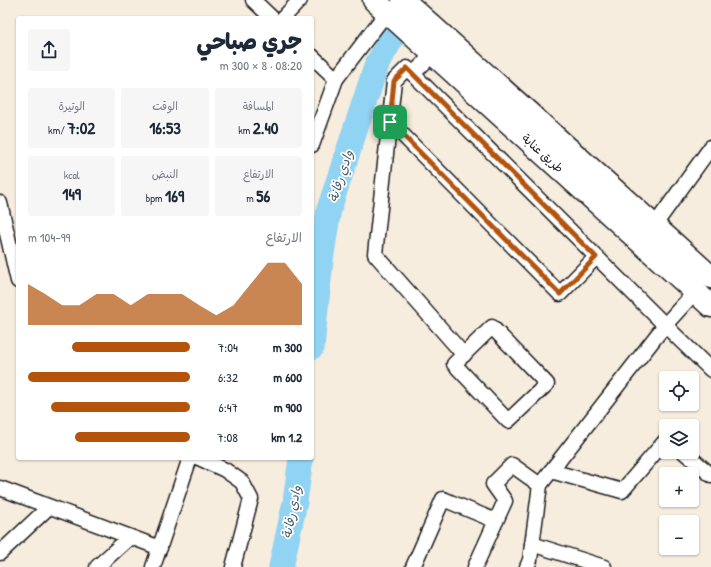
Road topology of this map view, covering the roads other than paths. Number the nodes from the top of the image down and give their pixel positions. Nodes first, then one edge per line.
1 (253, 0) edge
2 (300, 0) edge
3 (388, 4) edge
4 (270, 16) edge
5 (285, 16) edge
6 (433, 54) junction
7 (314, 58) edge
8 (414, 74) junction
9 (336, 79) junction
10 (390, 122) junction
11 (314, 140) edge
12 (711, 147) edge
13 (0, 203) edge
14 (654, 226) junction
15 (596, 257) junction
16 (16, 271) edge
17 (711, 277) edge
18 (695, 292) junction
19 (711, 306) edge
20 (665, 325) junction
21 (464, 355) junction
22 (711, 370) edge
23 (659, 448) edge
24 (692, 459) edge
25 (189, 460) edge
26 (203, 460) edge
27 (551, 471) junction
28 (711, 475) edge
29 (540, 486) junction
30 (0, 488) edge
31 (49, 507) junction
32 (496, 521) junction
33 (130, 537) junction
34 (532, 544) junction
35 (160, 548) junction
36 (0, 553) edge
37 (97, 567) edge
38 (153, 567) edge
39 (233, 567) edge
40 (413, 567) edge
41 (475, 567) edge
42 (527, 567) edge
43 (604, 567) edge

1 - 4 street
2 - 5 street
3 - 6 highway, طريق عنابة
3 - 9 street
3 - 14 highway, طريق عنابة
6 - 8 street
6 - 18 highway, طريق عنابة
7 - 9 street
8 - 10 street
8 - 15 street
9 - 11 street
10 - 15 street
10 - 21 street
12 - 14 street
13 - 16 street
14 - 17 highway, طريق عنابة
15 - 20 street
18 - 19 highway, طريق عنابة
18 - 20 street
20 - 22 street
20 - 27 street
21 - 21 street
23 - 27 street
24 - 28 street
25 - 35 street
26 - 39 street
27 - 29 street
29 - 32 street
29 - 34 street
30 - 31 street
31 - 33 street
31 - 36 street
32 - 40 street
32 - 41 street
33 - 35 street
33 - 37 street
34 - 42 street
34 - 43 street
35 - 38 street

